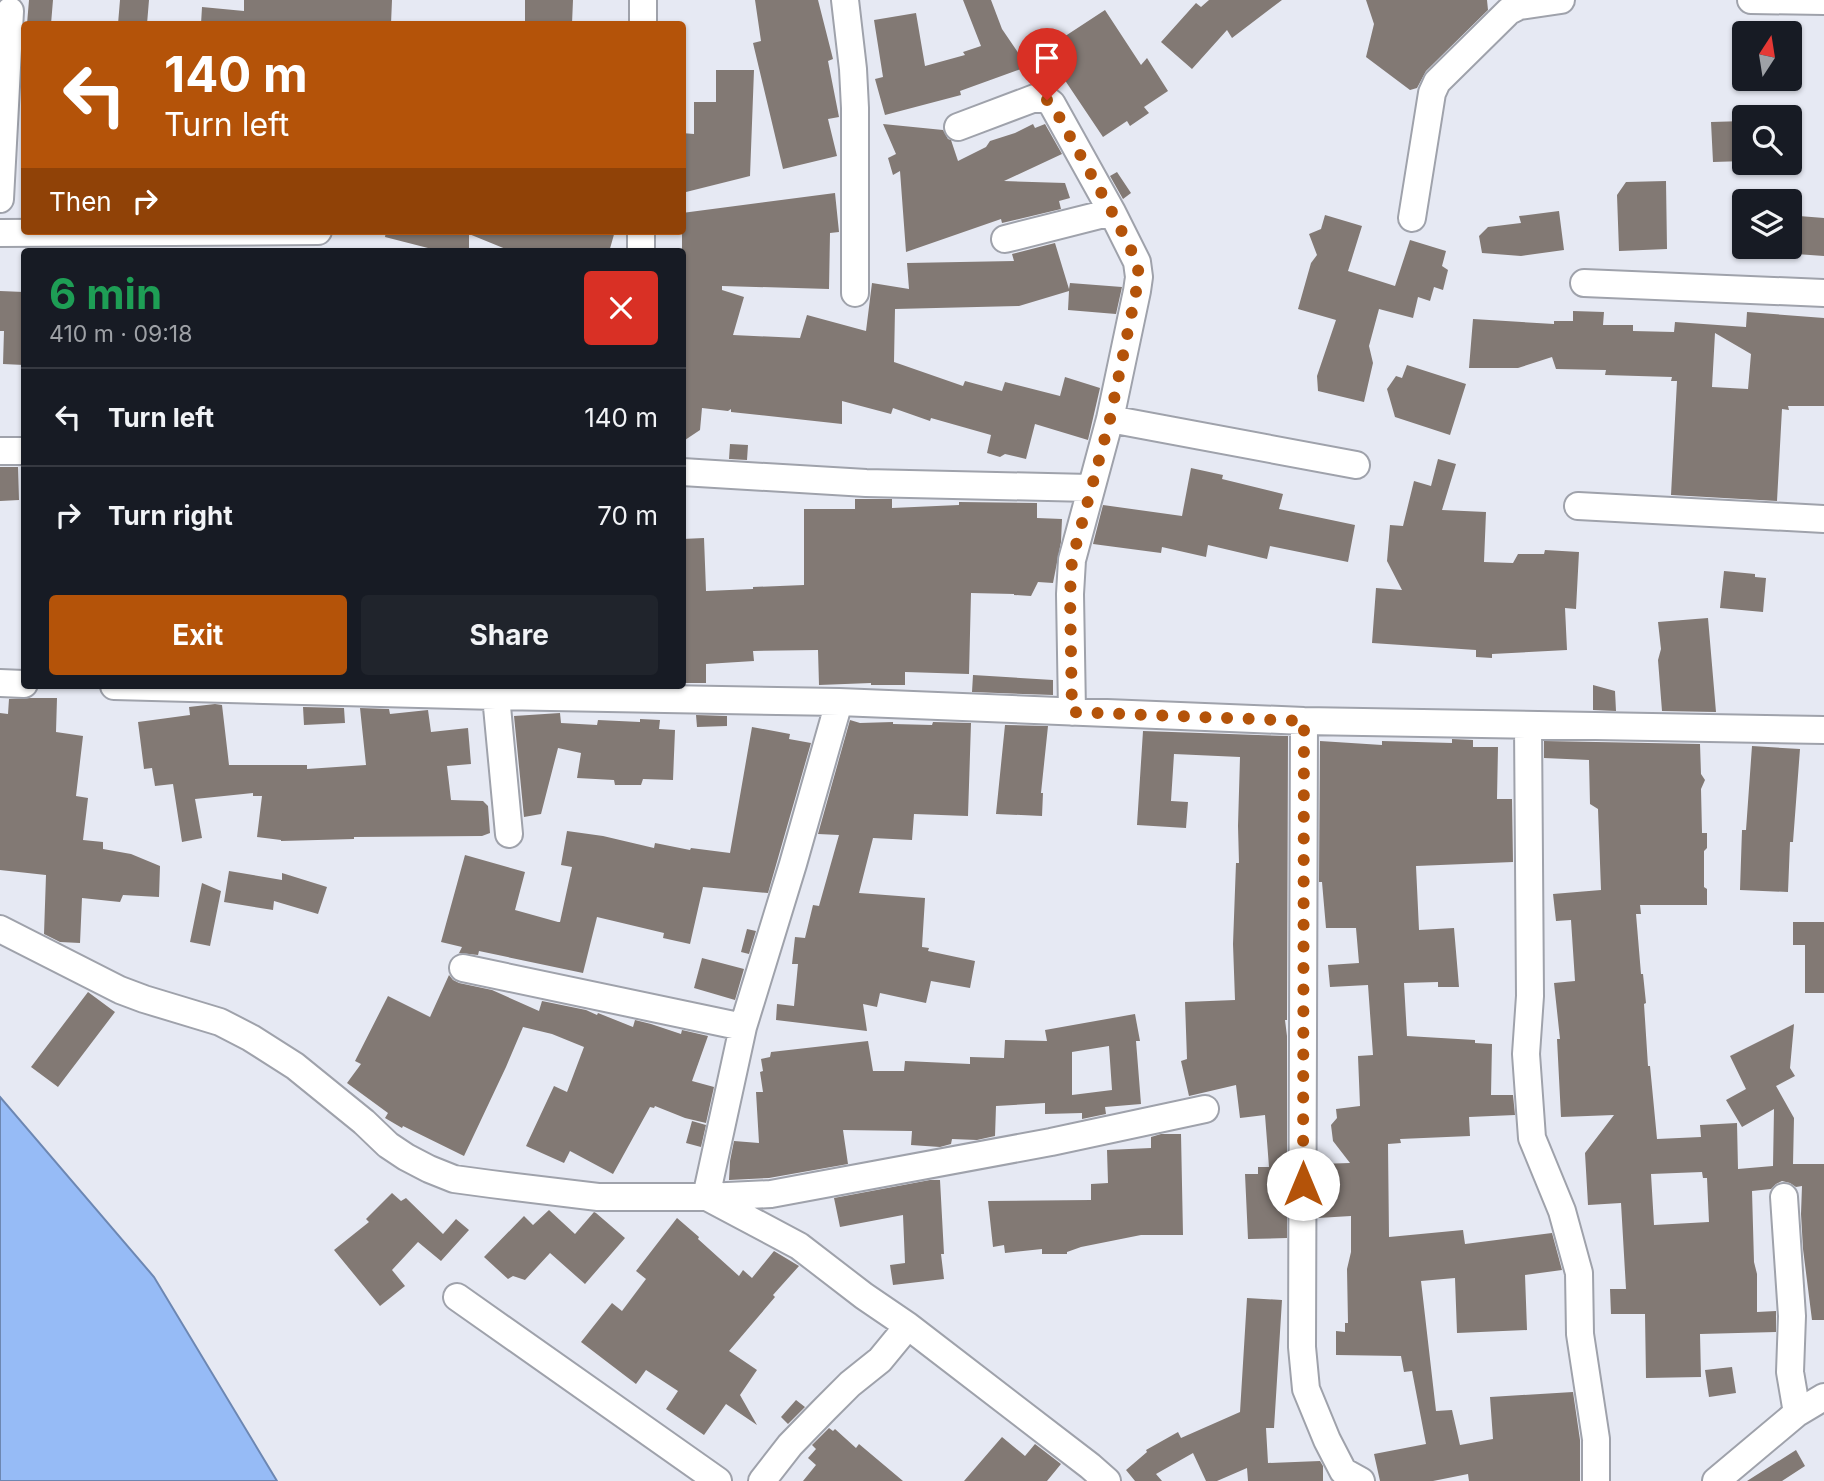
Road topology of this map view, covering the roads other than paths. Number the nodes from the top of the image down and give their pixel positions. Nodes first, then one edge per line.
1 (643, 0) edge
2 (845, 0) edge
3 (1561, 0) edge
4 (1751, 0) edge
5 (1824, 1) edge
6 (10, 11) dead end
7 (643, 21) edge
8 (958, 127) dead end
9 (0, 199) edge
10 (1112, 212) junction
11 (1412, 218) dead end
12 (0, 233) edge
13 (21, 233) edge
14 (1005, 239) dead end
15 (1584, 283) dead end
16 (855, 293) dead end
17 (1824, 293) edge
18 (1110, 419) junction
19 (0, 451) edge
20 (21, 451) edge
21 (1356, 465) dead end
22 (686, 472) edge
23 (1090, 488) junction
24 (1578, 506) dead end
25 (1824, 519) edge
26 (0, 683) edge
27 (21, 684) edge
28 (229, 689) edge
29 (496, 696) junction
30 (839, 702) junction
31 (1072, 712) junction
32 (1304, 721) junction
33 (1528, 725) junction
34 (1824, 730) edge
35 (509, 834) dead end
36 (0, 929) edge
37 (463, 968) dead end
38 (743, 1027) junction
39 (1205, 1109) dead end
40 (706, 1197) junction
41 (1784, 1197) dead end
42 (457, 1297) dead end
43 (908, 1326) junction
44 (1824, 1397) edge
45 (1797, 1413) junction
46 (718, 1481) edge
47 (762, 1481) edge
48 (1107, 1481) edge
49 (1361, 1481) edge
50 (1596, 1481) edge
51 (1716, 1481) edge

1 - 7 street
2 - 16 street
3 - 11 street
4 - 5 street
6 - 9 street
8 - 10 street
10 - 14 street
10 - 18 street
12 - 13 street
15 - 17 street
18 - 21 street
18 - 23 street
19 - 20 street
22 - 23 street
23 - 31 street
24 - 25 street
26 - 27 street
28 - 29 street
29 - 30 street
29 - 35 street
30 - 31 street
30 - 38 street
31 - 32 street
32 - 33 street
32 - 49 street
33 - 34 street
33 - 50 street
36 - 40 street
37 - 38 street
38 - 40 street
39 - 40 street
40 - 43 street
41 - 45 street
42 - 46 street
43 - 47 street
43 - 48 street
44 - 45 street
45 - 51 street

